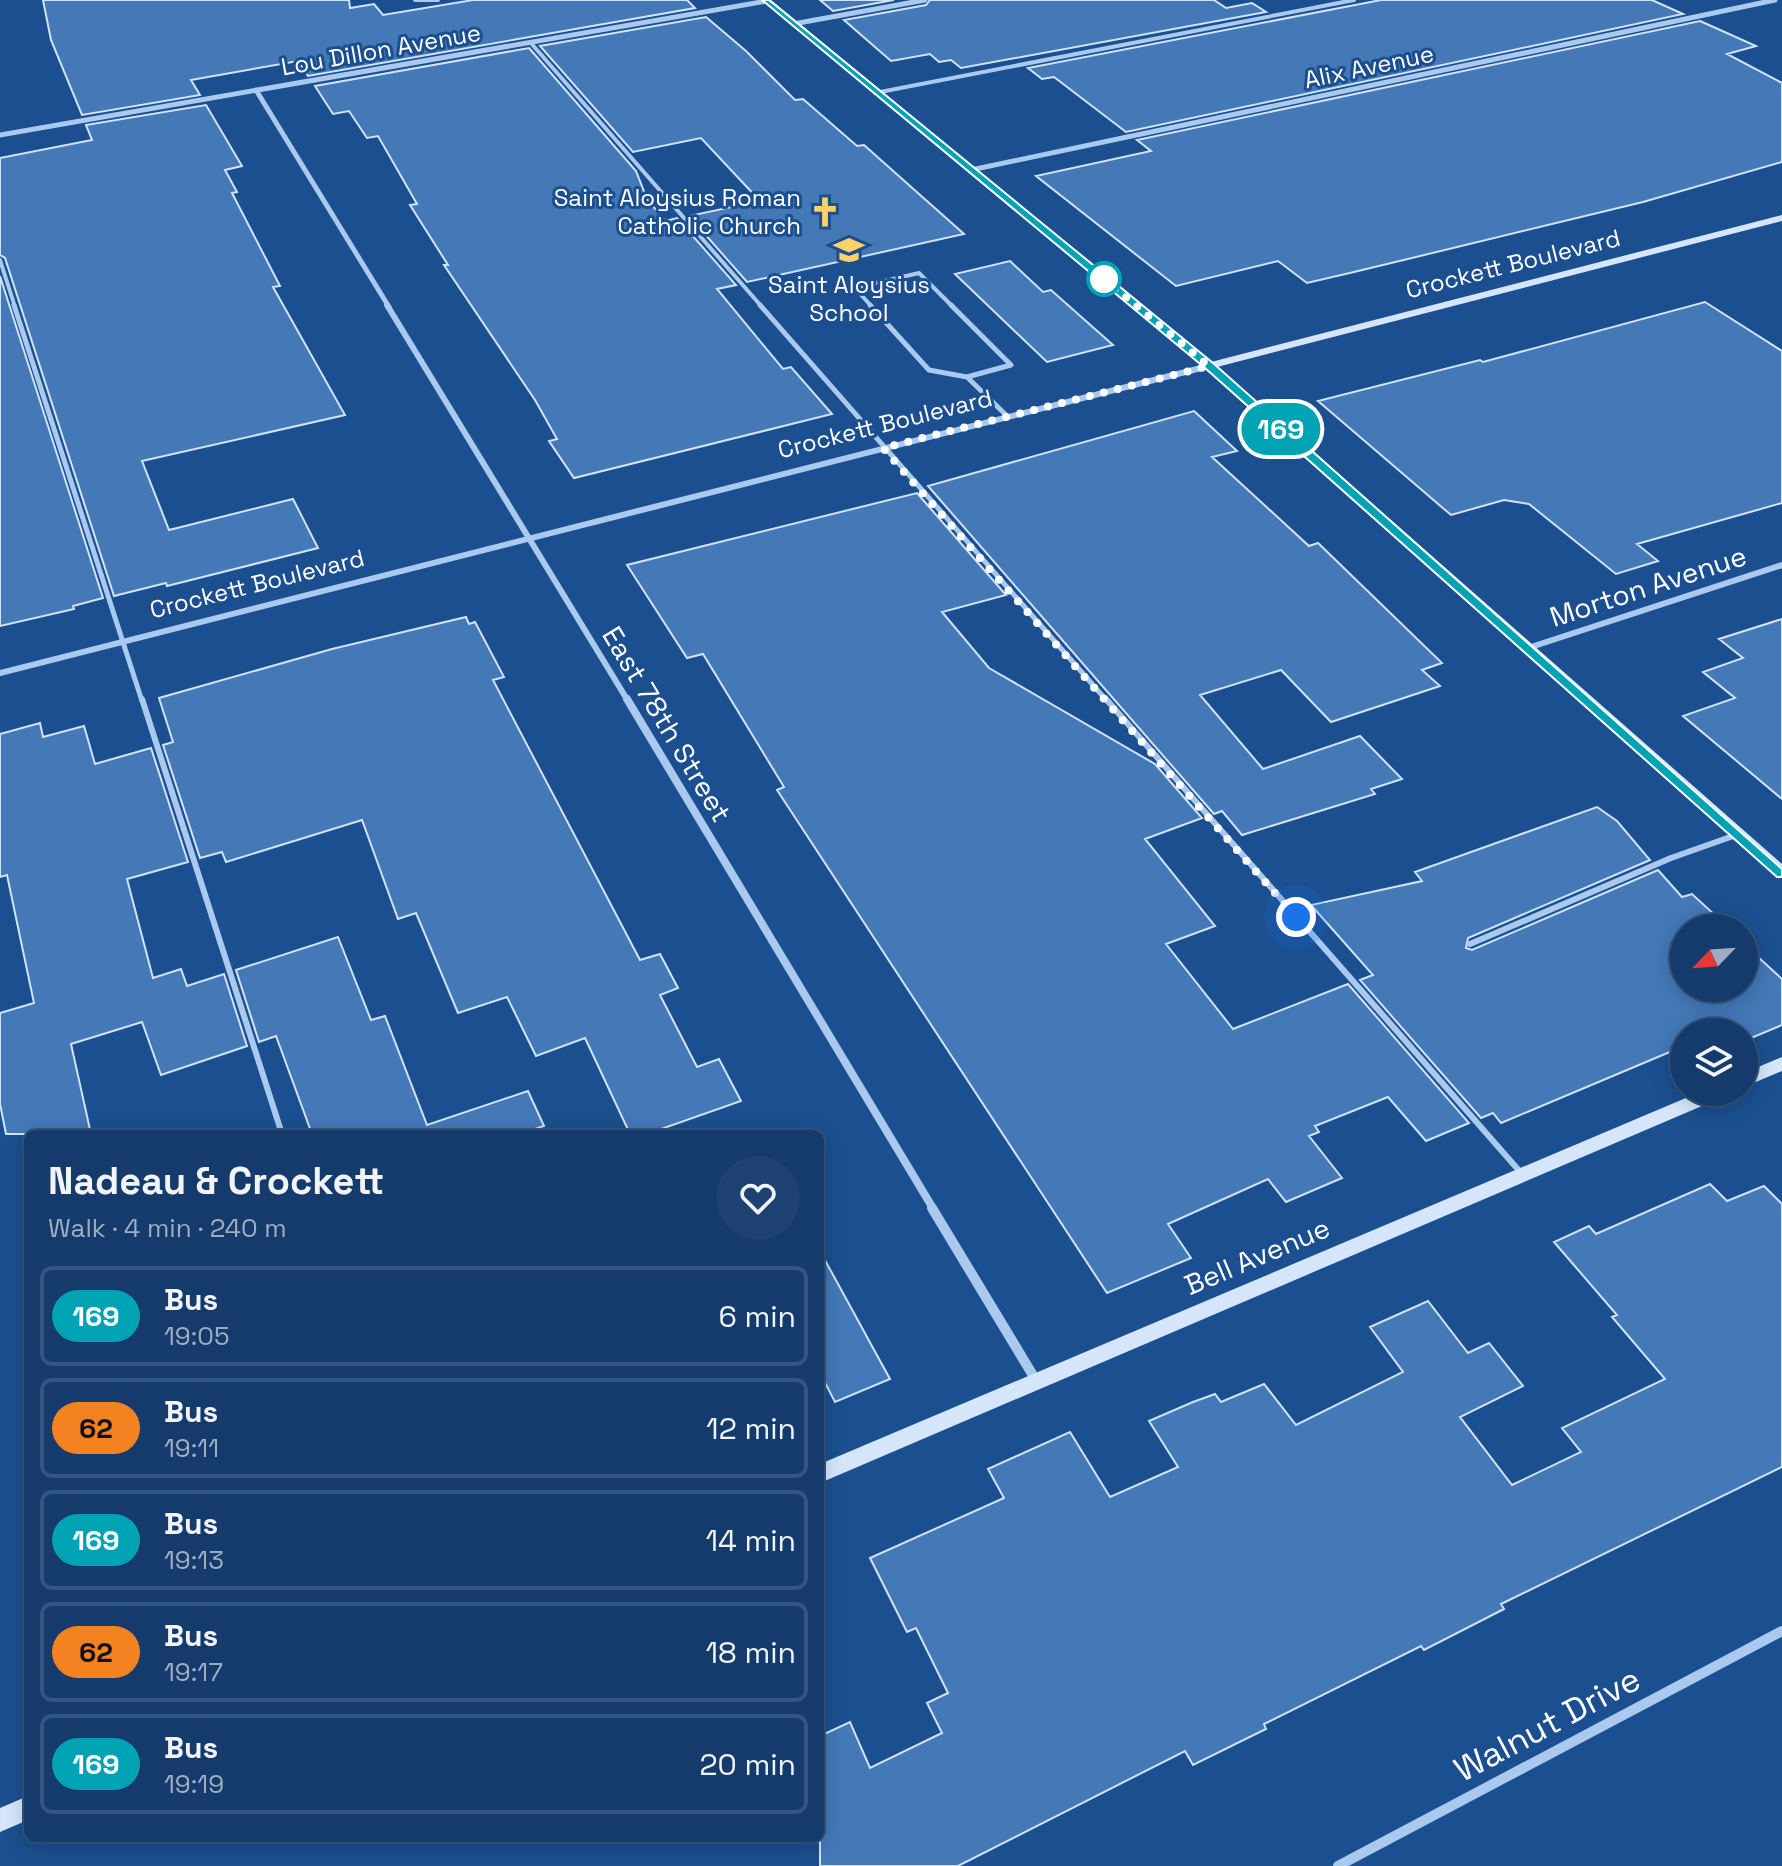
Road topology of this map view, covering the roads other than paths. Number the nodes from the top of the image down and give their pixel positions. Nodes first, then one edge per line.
1 (415, 0) edge
2 (438, 0) edge
3 (767, 0) edge
4 (925, 0) edge
5 (1354, 0) edge
6 (1775, 0) edge
7 (793, 24) junction
8 (530, 42) junction
9 (256, 90) junction
10 (875, 93) junction
11 (0, 135) edge
12 (971, 170) junction
13 (1782, 218) edge
14 (0, 260) edge
15 (1209, 366) junction
16 (967, 377) junction
17 (1007, 416) junction
18 (883, 448) junction
19 (529, 537) junction
20 (1782, 565) edge
21 (123, 642) junction
22 (1528, 648) junction
23 (0, 673) edge
24 (1738, 834) junction
25 (1782, 873) edge
26 (1470, 944) dead end
27 (1782, 1064) edge
28 (1758, 1074) edge
29 (1684, 1106) edge
30 (281, 1130) edge
31 (1523, 1175) junction
32 (1038, 1382) junction
33 (824, 1472) edge
34 (1782, 1631) edge
35 (24, 1810) edge
36 (0, 1820) edge
37 (1338, 1866) edge

1 - 2 lane
3 - 7 main road
3 - 8 street, Lou Dillon Avenue
4 - 7 street
5 - 10 lane
6 - 12 street, Alix Avenue
7 - 10 main road
8 - 9 street, Lou Dillon Avenue
8 - 18 lane
9 - 11 street, Lou Dillon Avenue
9 - 19 street, East 78th Street
10 - 12 main road
12 - 15 main road
13 - 15 main road, Crockett Boulevard
14 - 21 lane
15 - 17 street, Crockett Boulevard
15 - 22 main road
16 - 16 lane
16 - 17 lane
17 - 18 street, Crockett Boulevard
18 - 19 street, Crockett Boulevard
18 - 31 lane
19 - 21 street, Crockett Boulevard
19 - 32 street, East 78th Street
20 - 22 street, Morton Avenue
21 - 23 street, Crockett Boulevard
21 - 30 lane
22 - 24 main road
24 - 25 main road
24 - 26 lane
27 - 28 main road
29 - 31 main road, Bell Avenue
31 - 32 main road, Bell Avenue
32 - 33 main road, Bell Avenue
34 - 37 street, Walnut Drive
35 - 36 main road

